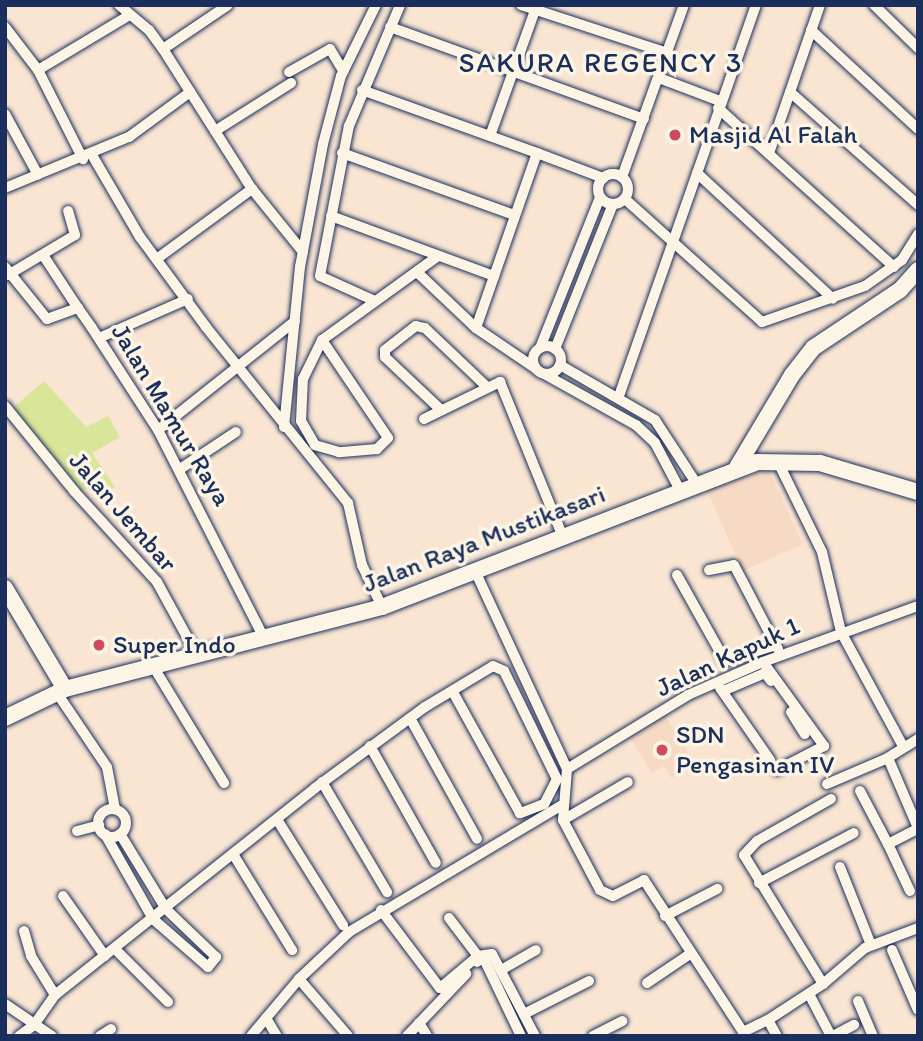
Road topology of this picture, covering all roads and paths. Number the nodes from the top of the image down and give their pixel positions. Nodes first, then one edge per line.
1 (118, 5) edge
2 (228, 5) edge
3 (376, 5) edge
4 (400, 5) edge
5 (521, 5) edge
6 (684, 5) edge
7 (756, 5) edge
8 (820, 5) edge
9 (874, 5) edge
10 (535, 10) junction
11 (127, 15) junction
12 (5, 27) edge
13 (390, 27) junction
14 (811, 30) junction
15 (918, 48) edge
16 (163, 49) junction
17 (668, 53) junction
18 (38, 70) junction
19 (343, 71) junction
20 (513, 71) junction
21 (659, 78) junction
22 (362, 90) junction
23 (190, 92) junction
24 (790, 92) junction
25 (719, 105) junction
26 (5, 114) edge
27 (644, 119) junction
28 (918, 129) edge
29 (215, 131) junction
30 (490, 136) junction
31 (342, 153) junction
32 (537, 153) junction
33 (769, 153) junction
34 (87, 157) junction
35 (697, 173) junction
36 (38, 175) junction
37 (622, 177) junction
38 (603, 178) junction
39 (5, 188) edge
40 (252, 189) junction
41 (600, 197) junction
42 (625, 199) junction
43 (613, 204) junction
44 (918, 205) edge
45 (68, 211) dead end
46 (514, 215) junction
47 (331, 216) junction
48 (918, 234) edge
49 (671, 238) junction
50 (303, 252) junction
51 (43, 255) junction
52 (438, 256) junction
53 (158, 258) junction
54 (894, 267) junction
55 (918, 270) edge
56 (418, 272) junction
57 (7, 273) edge
58 (494, 276) junction
59 (188, 299) junction
60 (833, 299) junction
61 (375, 301) junction
62 (78, 307) junction
63 (295, 321) junction
64 (476, 328) junction
65 (99, 338) junction
66 (322, 340) junction
67 (540, 348) junction
68 (555, 349) junction
69 (560, 365) junction
70 (535, 368) junction
71 (238, 370) junction
72 (546, 375) junction
73 (486, 386) junction
74 (619, 396) junction
75 (5, 406) edge
76 (441, 410) junction
77 (644, 412) junction
78 (424, 419) dead end
79 (636, 425) junction
80 (284, 427) junction
81 (158, 430) junction
82 (236, 432) dead end
83 (777, 460) junction
84 (684, 461) junction
85 (737, 467) junction
86 (671, 468) junction
87 (180, 469) junction
88 (696, 483) junction
89 (680, 490) junction
90 (918, 492) edge
91 (562, 535) junction
92 (709, 570) dead end
93 (476, 573) junction
94 (677, 575) dead end
95 (5, 588) edge
96 (918, 606) edge
97 (382, 607) junction
98 (841, 632) junction
99 (264, 638) junction
100 (778, 650) junction
101 (197, 655) junction
102 (763, 662) junction
103 (153, 666) junction
104 (720, 687) junction
105 (61, 691) junction
106 (453, 692) junction
107 (5, 718) edge
108 (410, 718) junction
109 (805, 734) dead end
110 (918, 739) edge
111 (370, 746) junction
112 (903, 747) junction
113 (888, 758) junction
114 (770, 760) dead end
115 (567, 769) junction
116 (777, 770) dead end
117 (322, 782) junction
118 (628, 782) dead end
119 (224, 783) dead end
120 (827, 784) dead end
121 (860, 791) dead end
122 (831, 799) dead end
123 (564, 804) junction
124 (115, 809) junction
125 (563, 820) junction
126 (278, 821) junction
127 (918, 829) edge
128 (102, 830) junction
129 (77, 831) dead end
130 (120, 834) junction
131 (854, 834) dead end
132 (477, 839) dead end
133 (888, 844) junction
134 (233, 853) junction
135 (436, 863) dead end
136 (841, 867) dead end
137 (759, 883) junction
138 (717, 889) dead end
139 (910, 891) dead end
140 (387, 892) dead end
141 (63, 896) dead end
142 (166, 909) junction
143 (382, 910) junction
144 (665, 916) junction
145 (449, 918) dead end
146 (153, 919) junction
147 (343, 925) dead end
148 (918, 928) edge
149 (24, 930) dead end
150 (871, 945) junction
151 (115, 949) junction
152 (292, 950) dead end
153 (536, 950) dead end
154 (892, 950) dead end
155 (690, 954) junction
156 (105, 956) junction
157 (478, 956) junction
158 (501, 970) junction
159 (299, 979) junction
160 (589, 981) dead end
161 (647, 983) dead end
162 (823, 984) junction
163 (809, 994) junction
164 (55, 995) junction
165 (859, 1001) dead end
166 (168, 1002) dead end
167 (5, 1004) edge
168 (917, 1008) edge
169 (524, 1013) junction
170 (266, 1018) junction
171 (768, 1020) junction
172 (622, 1021) dead end
173 (419, 1023) junction
174 (34, 1025) junction
175 (854, 1025) dead end
176 (111, 1029) dead end
177 (742, 1034) edge
178 (19, 1036) edge
179 (52, 1036) edge
180 (100, 1036) edge
181 (251, 1036) edge
182 (277, 1036) edge
183 (348, 1036) edge
184 (407, 1036) edge
185 (427, 1036) edge
186 (522, 1036) edge
187 (535, 1036) edge
188 (593, 1036) edge
189 (777, 1036) edge
190 (832, 1036) edge
191 (873, 1036) edge

1 - 11 street
2 - 16 street
3 - 19 street
4 - 13 street
5 - 10 street
6 - 17 street
7 - 25 street
8 - 14 street
9 - 15 street
10 - 17 street
10 - 20 street
11 - 16 street
11 - 18 street
12 - 18 street
13 - 20 street
13 - 22 street
14 - 24 street
14 - 28 street
16 - 23 street
17 - 21 street
18 - 34 street
19 - 29 street
19 - 50 street
20 - 27 street
20 - 30 street
21 - 25 street
21 - 27 street
22 - 30 street
22 - 31 street
23 - 29 street
23 - 34 street
24 - 33 street
24 - 44 street
25 - 33 street
25 - 35 street
26 - 36 street
27 - 37 street
29 - 40 street
30 - 32 street
31 - 46 street
31 - 47 street
32 - 38 street
32 - 46 street
33 - 54 street
34 - 36 street
34 - 53 street
35 - 49 street
35 - 60 street
36 - 39 street
37 - 38 street
37 - 42 street
38 - 41 street
40 - 50 street
40 - 53 street
41 - 43 street
41 - 67 street
42 - 43 street
42 - 49 street
43 - 68 street
45 - 51 street
46 - 58 street
47 - 52 street
47 - 61 street
48 - 54 street
49 - 60 street
49 - 74 street
50 - 63 street
51 - 57 street
51 - 62 street
52 - 56 street
52 - 58 street
53 - 59 street
54 - 60 street
55 - 85 main road
56 - 61 street
56 - 64 street
57 - 62 street, Jalan Mamur Raya
58 - 64 street
59 - 65 street
59 - 71 street
61 - 66 street
62 - 65 street, Jalan Mamur Raya
63 - 71 street
63 - 80 street
64 - 70 street
65 - 81 street, Jalan Mamur Raya
66 - 66 street
67 - 68 street
67 - 70 street
68 - 69 street
69 - 72 street
69 - 74 street
70 - 72 street
71 - 80 street
71 - 81 street
72 - 79 street
73 - 76 street
73 - 76 street
73 - 91 street
74 - 77 street
75 - 101 street, Jalan Jembar
76 - 78 street
77 - 79 street
77 - 84 street
79 - 86 street
80 - 97 street
81 - 87 street, Jalan Mamur Raya
82 - 87 street
83 - 85 main road, Jalan Raya Mustikasari
83 - 90 main road, Jalan Raya Mustikasari
83 - 98 street
84 - 86 street
84 - 88 street
85 - 88 main road, Jalan Raya Mustikasari
86 - 89 street
87 - 99 street, Jalan Mamur Raya
88 - 89 main road, Jalan Raya Mustikasari
89 - 91 main road, Jalan Raya Mustikasari
91 - 93 main road, Jalan Raya Mustikasari
92 - 100 street
93 - 97 main road, Jalan Raya Mustikasari
93 - 115 street
94 - 100 street
95 - 105 main road
96 - 98 street, Jalan Kapuk 1
97 - 99 main road, Jalan Raya Mustikasari
98 - 100 street, Jalan Kapuk 1
98 - 112 street
99 - 101 main road, Jalan Raya Mustikasari
100 - 102 street, Jalan Kapuk 1
101 - 103 main road, Jalan Raya Mustikasari
102 - 104 street, Jalan Kapuk 1
102 - 116 street
103 - 105 main road, Jalan Raya Mustikasari
103 - 119 street
104 - 109 street
104 - 114 street
104 - 115 street, Jalan Kapuk 1
105 - 107 main road, Jalan Raya Mustikasari
105 - 124 street
106 - 106 street
106 - 108 street
108 - 111 street
108 - 132 street
110 - 112 street
111 - 117 street
111 - 135 street
112 - 113 street
113 - 120 street
113 - 127 street
115 - 123 street
117 - 126 street
117 - 140 street
118 - 125 street
121 - 133 street
122 - 137 street
123 - 125 street
123 - 143 street
124 - 128 street
124 - 130 street
125 - 144 street
126 - 134 street
126 - 147 street
127 - 133 street
128 - 129 street
128 - 130 street
128 - 146 street
130 - 142 street
131 - 137 street
133 - 139 street
134 - 142 street
134 - 152 street
136 - 150 street
137 - 162 street
138 - 144 street
141 - 156 street
142 - 146 street
142 - 146 street
143 - 157 street
143 - 159 street
144 - 155 street
145 - 157 street
146 - 151 street
148 - 150 street
149 - 164 street
150 - 162 street
151 - 156 street
151 - 166 street
153 - 158 street
154 - 168 street
155 - 161 street
155 - 177 street
156 - 164 street
157 - 158 street
158 - 169 street
159 - 170 street
159 - 183 street
160 - 169 street
162 - 163 street
163 - 171 street
163 - 190 street
164 - 174 street
165 - 191 street
167 - 174 street
169 - 187 street
170 - 181 street
170 - 182 street
171 - 177 street
171 - 189 street
172 - 188 street
173 - 184 street
173 - 185 street
173 - 186 street
174 - 178 street
174 - 179 street
175 - 190 street
176 - 180 street

